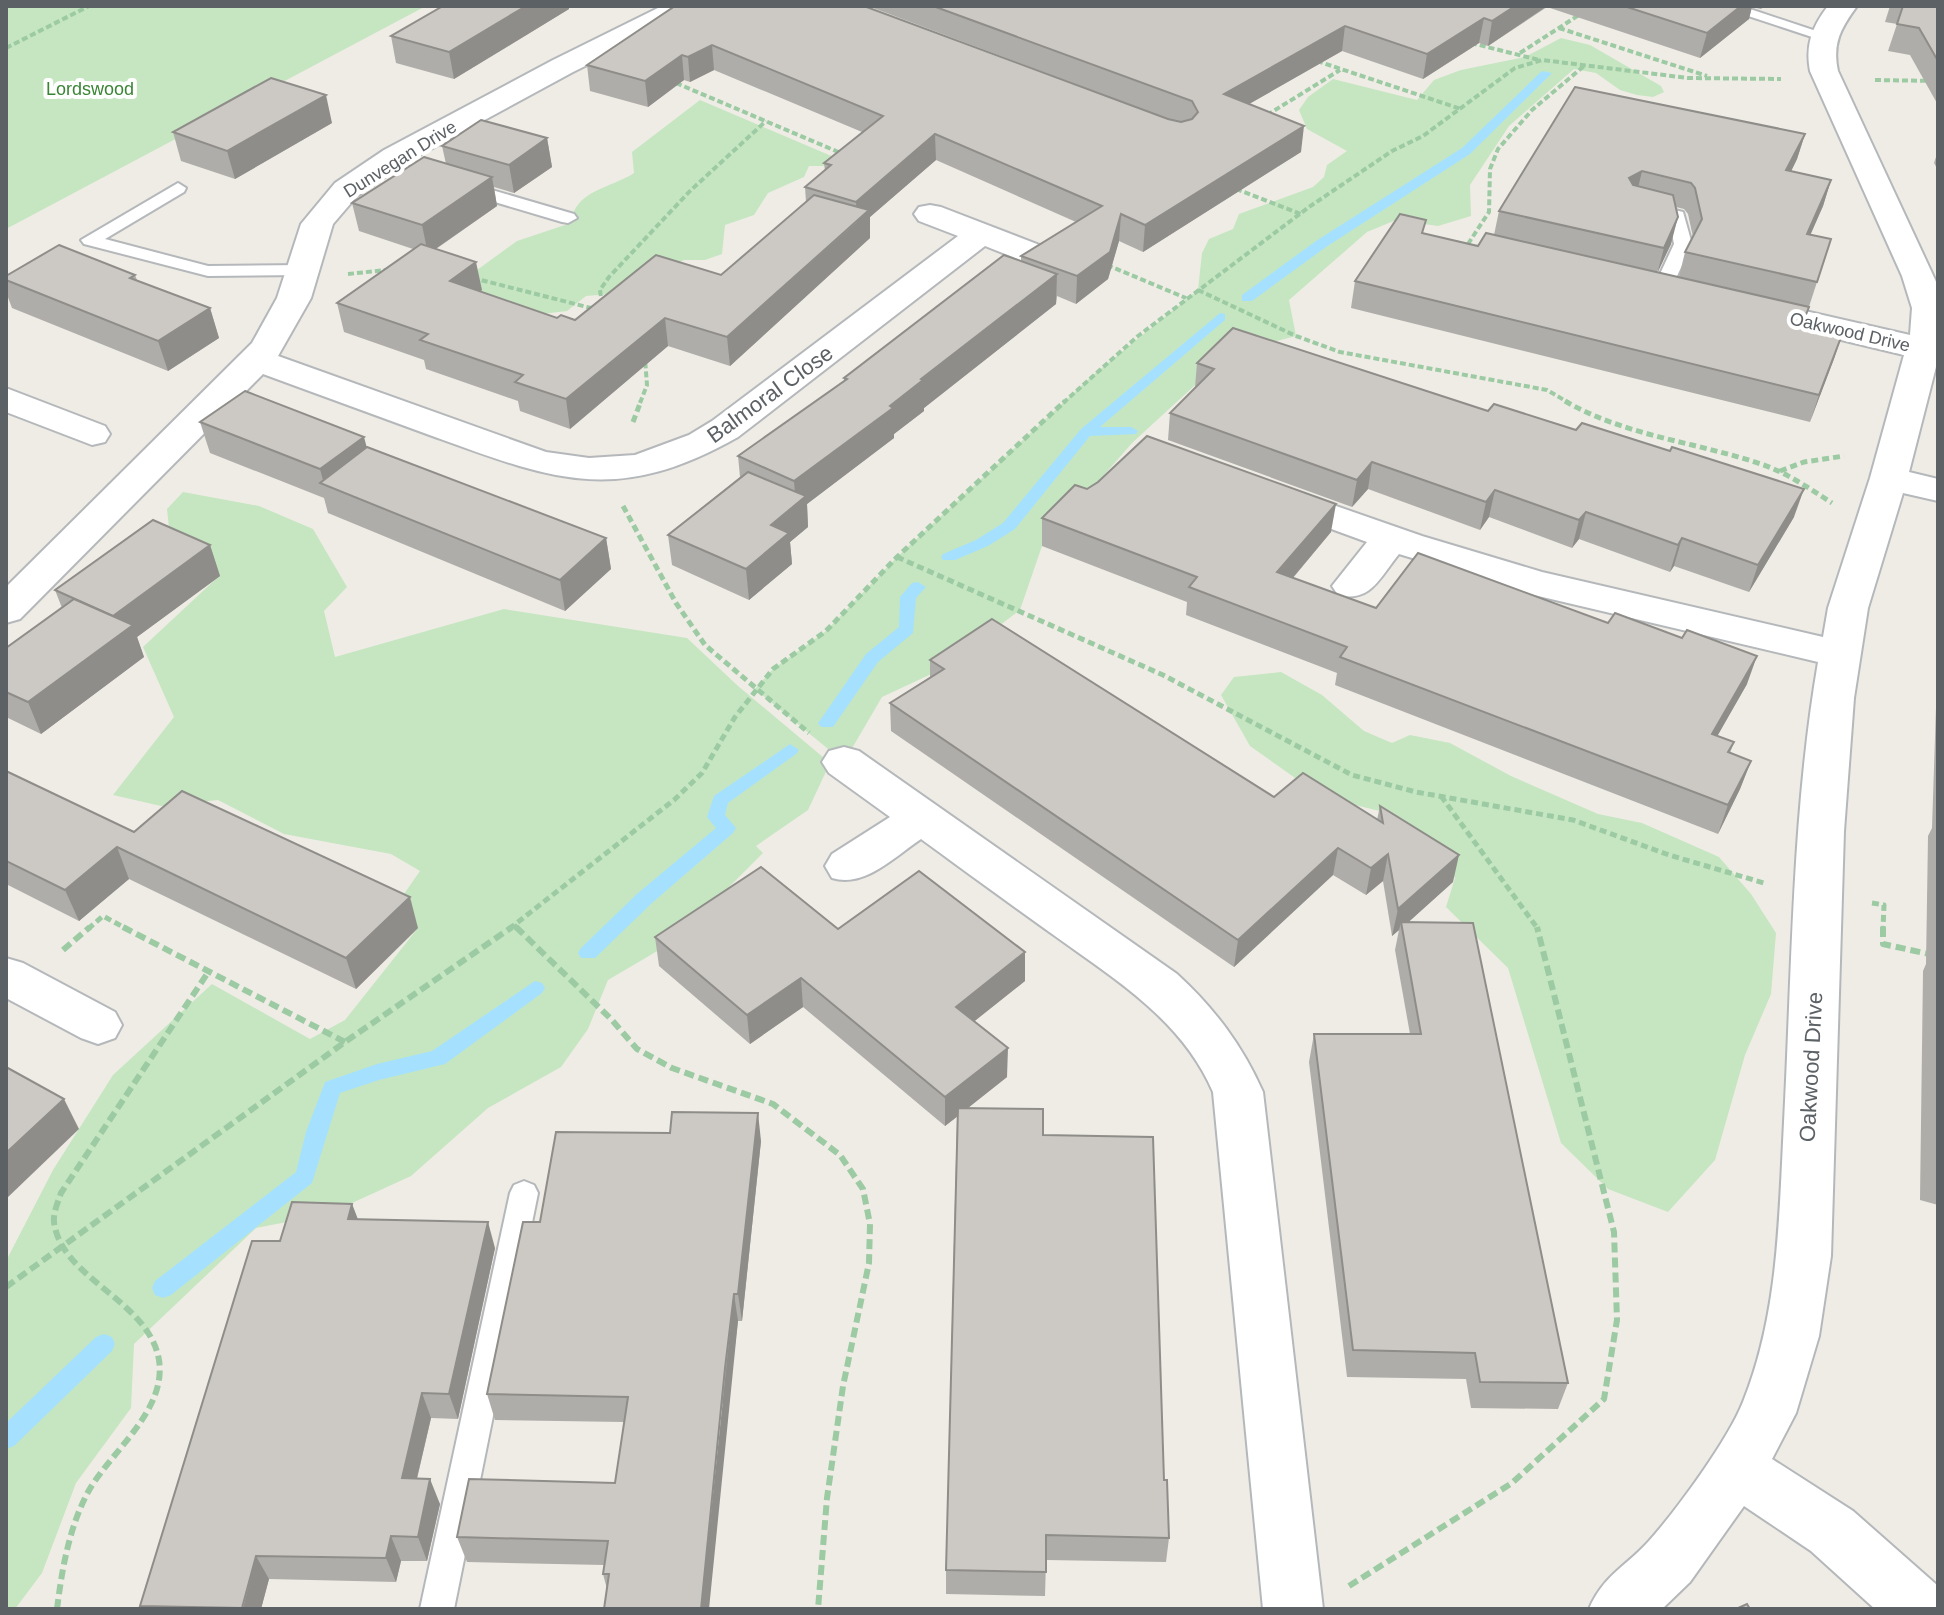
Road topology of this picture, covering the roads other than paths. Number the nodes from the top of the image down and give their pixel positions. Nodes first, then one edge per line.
1 (684, 6) edge
2 (1725, 6) edge
3 (1833, 21) edge
4 (386, 164) junction
5 (178, 188) dead end
6 (1635, 205) edge
7 (930, 214) dead end
8 (568, 218) dead end
9 (981, 234) junction
10 (1922, 248) edge
11 (1039, 256) edge
12 (302, 273) junction
13 (1674, 291) joint
14 (1924, 349) junction
15 (257, 360) junction
16 (13, 412) edge
17 (92, 434) dead end
18 (1892, 468) junction
19 (1236, 481) edge
20 (1938, 490) edge
21 (1391, 538) junction
22 (1352, 586) dead end
23 (6, 610) edge
24 (1840, 654) junction
25 (844, 762) road end
26 (920, 818) junction
27 (848, 866) dead end
28 (14, 980) edge
29 (98, 1025) dead end
30 (524, 1193) dead end
31 (1736, 1468) junction
32 (1315, 1601) edge
33 (437, 1609) edge
34 (1619, 1609) edge
35 (1919, 1609) edge

1 - 4 street, Dunvegan Drive
2 - 3 lane
3 - 10 street, Oakwood Drive
4 - 8 lane
4 - 12 street, Dunvegan Drive
5 - 12 lane
6 - 13 lane
7 - 9 street
9 - 11 street
9 - 15 street, Balmoral Close
10 - 14 street, Oakwood Drive
12 - 15 street, Dunvegan Drive
13 - 14 street, Oakwood Drive
14 - 18 street, Oakwood Drive
15 - 23 street, Dunvegan Drive
16 - 17 street
18 - 20 street
18 - 24 street, Oakwood Drive
19 - 21 street
21 - 22 street
21 - 24 street
24 - 31 street, Oakwood Drive
25 - 26 street
26 - 27 street
26 - 32 street
28 - 29 street
30 - 33 lane
31 - 34 street, Oakwood Drive
31 - 35 street

